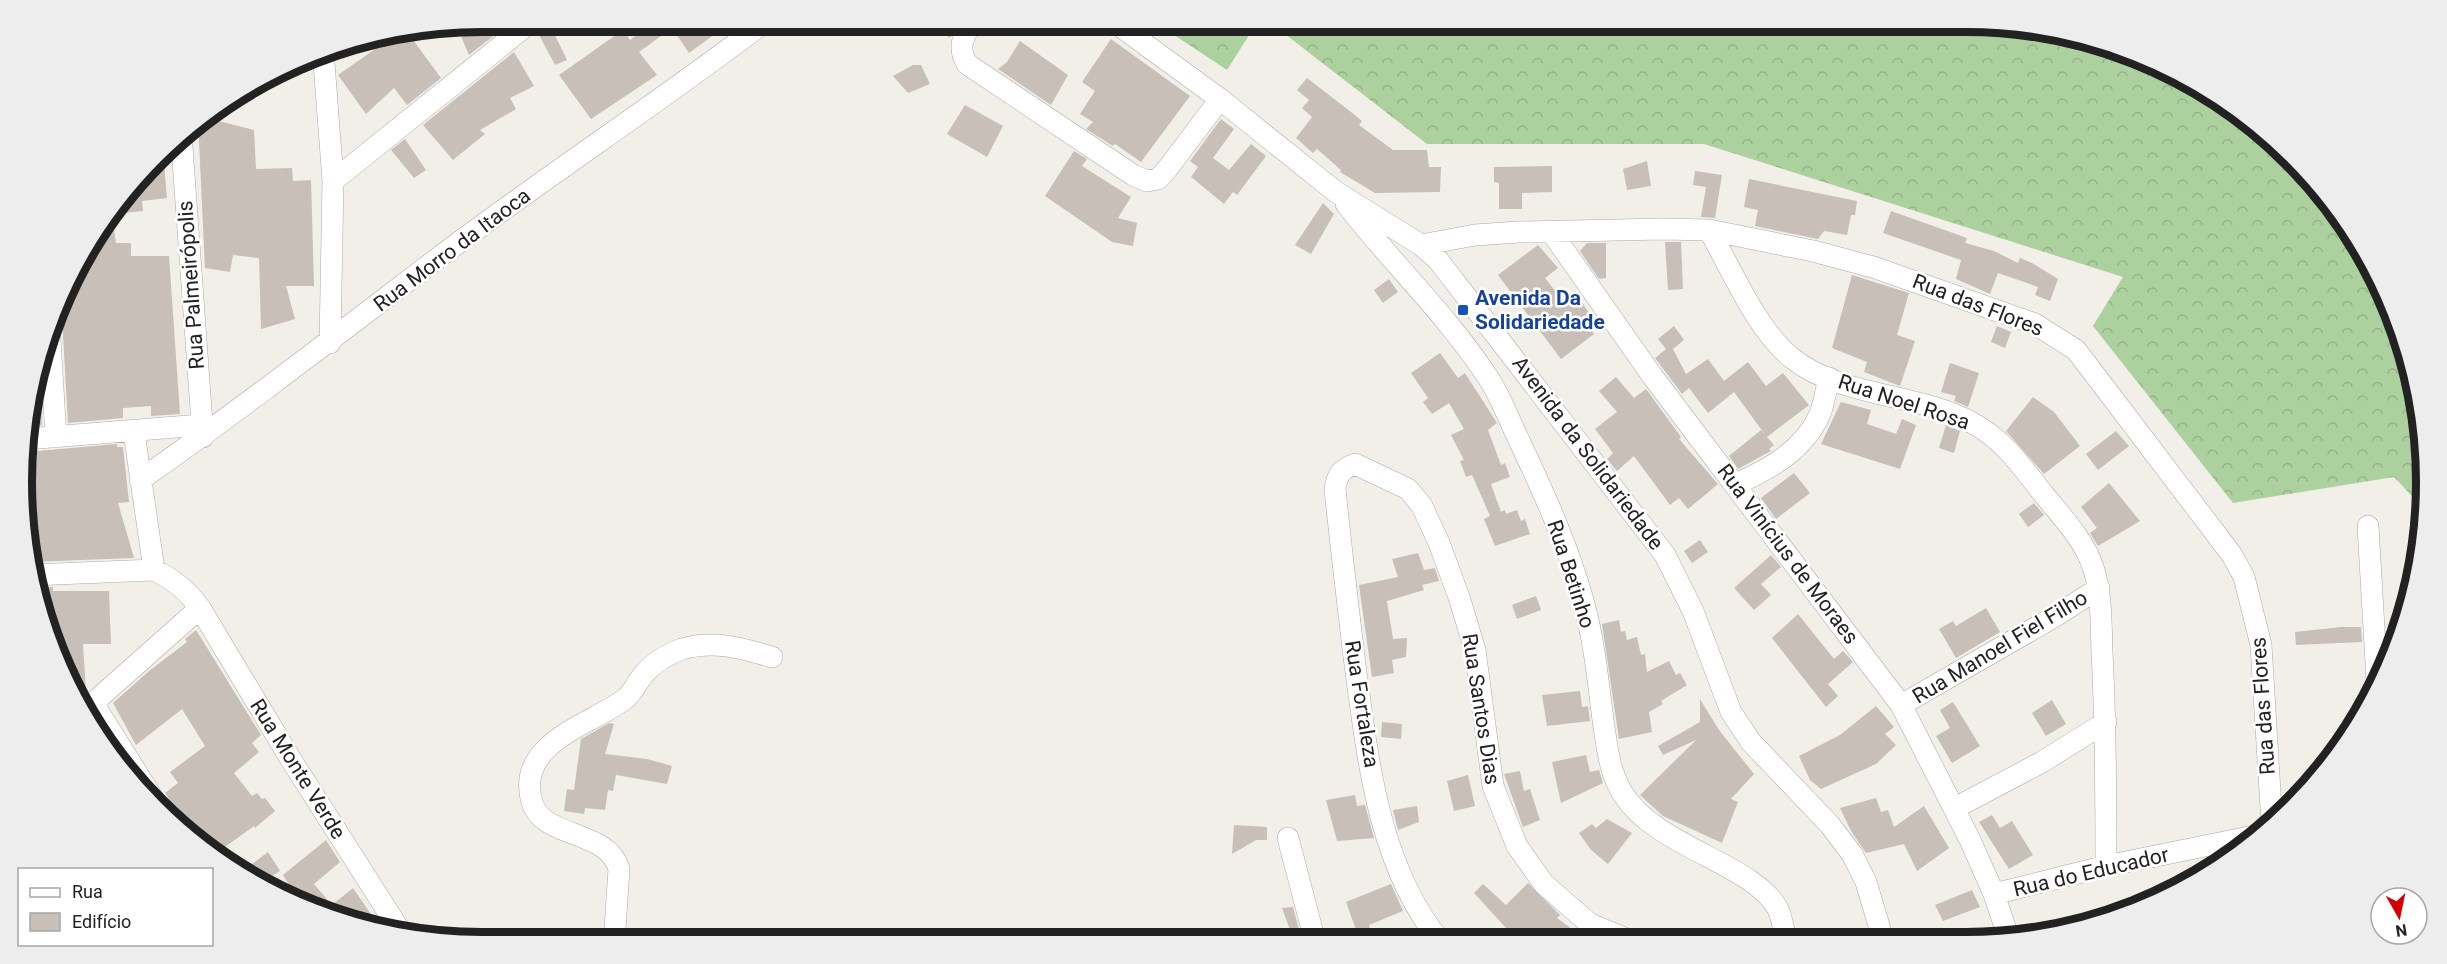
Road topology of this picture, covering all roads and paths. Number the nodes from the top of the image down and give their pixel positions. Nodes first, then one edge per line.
1 (518, 32) edge
2 (751, 32) edge
3 (966, 32) edge
4 (1128, 32) edge
5 (324, 60) edge
6 (1220, 99) junction
7 (182, 146) edge
8 (333, 181) junction
9 (1336, 192) junction
10 (1709, 230) junction
11 (1552, 233) junction
12 (1421, 244) junction
13 (330, 343) junction
14 (51, 352) edge
15 (1829, 378) junction
16 (202, 431) junction
17 (134, 432) junction
18 (56, 437) junction
19 (33, 439) edge
20 (1355, 464) joint
21 (140, 480) junction
22 (1736, 484) junction
23 (2368, 526) dead end
24 (154, 570) junction
25 (41, 575) edge
26 (2098, 588) junction
27 (200, 608) junction
28 (772, 657) dead end
29 (2376, 665) edge
30 (90, 703) edge
31 (1901, 705) junction
32 (2106, 722) junction
33 (1954, 808) junction
34 (2271, 813) edge
35 (1288, 838) dead end
36 (2239, 839) edge
37 (2106, 866) junction
38 (1994, 894) junction
39 (396, 924) edge
40 (2006, 931) edge
41 (615, 932) edge
42 (1313, 932) edge
43 (1433, 932) edge
44 (1610, 932) edge
45 (1784, 932) edge
46 (1881, 932) edge

1 - 8 street
2 - 13 street, Rua Morro da Itaoca
3 - 6 street
4 - 6 street, Avenida da Solidariedade
5 - 8 street
6 - 9 street, Avenida da Solidariedade
7 - 16 street, Rua Palmeirópolis
8 - 13 street
9 - 12 street, Avenida da Solidariedade
9 - 45 street, Rua Betinho
10 - 11 street, Rua das Flores
10 - 15 street, Rua Noel Rosa
10 - 34 street, Rua das Flores
11 - 12 street, Rua das Flores
11 - 22 street, Rua Vinícius de Moraes
12 - 46 street, Avenida da Solidariedade
13 - 16 street, Rua Morro da Itaoca
14 - 18 street
15 - 22 street
15 - 26 street, Rua Noel Rosa
16 - 17 street
16 - 21 street, Rua Morro da Itaoca
17 - 18 street
17 - 21 street
18 - 19 street
20 - 43 street, Rua Fortaleza
20 - 44 street, Rua Santos Dias
21 - 24 street
22 - 31 street, Rua Vinícius de Moraes
23 - 29 street
24 - 25 street
24 - 27 street, Rua Monte Verde
26 - 31 street, Rua Manoel Fiel Filho
26 - 32 street, Rua Noel Rosa
27 - 30 street
27 - 39 street, Rua Monte Verde
28 - 41 street
31 - 33 street, Rua Vinícius de Moraes
32 - 33 street
32 - 37 street, Rua Noel Rosa
33 - 38 street, Rua Vinícius de Moraes
35 - 42 street
36 - 37 street, Rua do Educador
37 - 38 street, Rua do Educador
38 - 40 street, Rua Vinícius de Moraes

